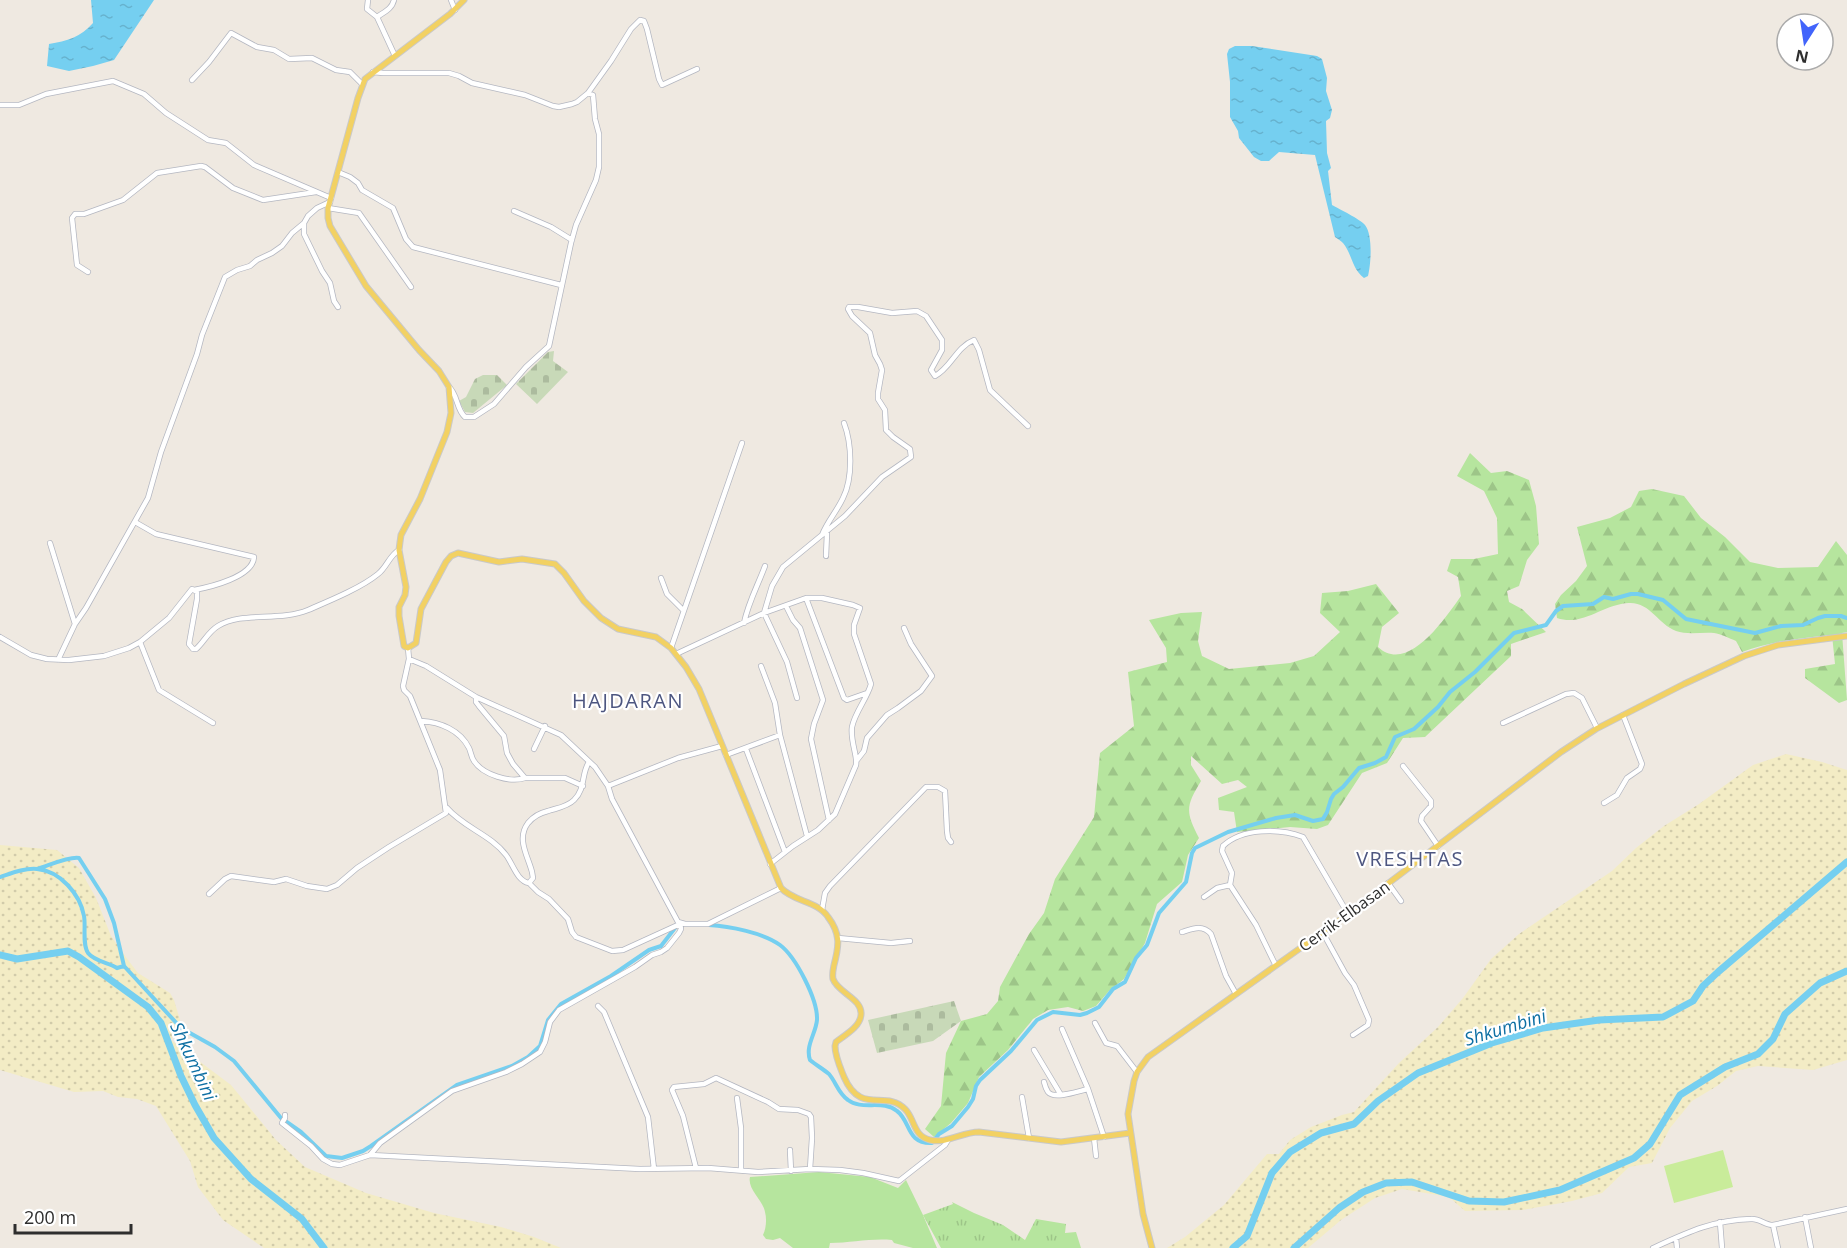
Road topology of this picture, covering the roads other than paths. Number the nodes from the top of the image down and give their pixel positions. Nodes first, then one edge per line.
1 (368, 0) edge
2 (394, 0) edge
3 (451, 0) edge
4 (464, 0) edge
5 (455, 10) junction
6 (377, 17) junction
7 (395, 56) junction
8 (697, 69) dead end
9 (373, 72) junction
10 (192, 80) dead end
11 (362, 84) junction
12 (588, 93) junction
13 (0, 105) edge
14 (338, 172) junction
15 (318, 191) junction
16 (330, 203) junction
17 (514, 211) dead end
18 (304, 223) junction
19 (572, 240) junction
20 (88, 272) dead end
21 (561, 285) junction
22 (411, 287) dead end
23 (338, 307) dead end
24 (449, 387) junction
25 (844, 423) dead end
26 (1028, 426) dead end
27 (742, 443) dead end
28 (135, 522) junction
29 (824, 534) junction
30 (50, 543) dead end
31 (399, 550) junction
32 (826, 556) dead end
33 (765, 566) dead end
34 (660, 578) dead end
35 (194, 590) junction
36 (806, 598) junction
37 (786, 606) junction
38 (683, 610) junction
39 (764, 613) junction
40 (744, 623) junction
41 (75, 624) junction
42 (904, 628) dead end
43 (1847, 636) edge
44 (0, 638) edge
45 (140, 642) junction
46 (408, 648) junction
47 (671, 648) junction
48 (676, 654) junction
49 (409, 658) junction
50 (58, 660) junction
51 (761, 666) dead end
52 (867, 693) junction
53 (476, 697) junction
54 (797, 698) dead end
55 (1623, 715) junction
56 (421, 721) junction
57 (213, 723) dead end
58 (1503, 723) dead end
59 (545, 726) junction
60 (1597, 728) junction
61 (780, 735) junction
62 (722, 746) junction
63 (746, 748) junction
64 (534, 749) dead end
65 (726, 755) junction
66 (857, 760) junction
67 (589, 762) junction
68 (1403, 766) dead end
69 (525, 778) junction
70 (583, 786) junction
71 (608, 786) junction
72 (1604, 803) dead end
73 (447, 808) junction
74 (829, 820) junction
75 (807, 836) junction
76 (951, 842) dead end
77 (1438, 846) junction
78 (785, 852) junction
79 (770, 864) junction
80 (529, 883) junction
81 (1388, 883) junction
82 (1230, 885) junction
83 (781, 888) junction
84 (208, 894) dead end
85 (1204, 897) dead end
86 (1401, 901) dead end
87 (822, 910) junction
88 (1348, 914) junction
89 (680, 925) junction
90 (1322, 931) junction
91 (1182, 932) dead end
92 (838, 938) junction
93 (910, 941) dead end
94 (1275, 964) junction
95 (1236, 994) junction
96 (598, 1006) dead end
97 (1095, 1023) dead end
98 (1062, 1029) dead end
99 (1353, 1035) dead end
100 (1034, 1050) dead end
101 (1137, 1072) junction
102 (1044, 1082) dead end
103 (1088, 1089) junction
104 (1061, 1095) junction
105 (1022, 1097) dead end
106 (737, 1098) dead end
107 (284, 1119) dead end
108 (1130, 1133) junction
109 (1104, 1137) junction
110 (1029, 1138) junction
111 (1095, 1138) junction
112 (948, 1140) junction
113 (790, 1150) dead end
114 (370, 1155) junction
115 (1096, 1155) dead end
116 (696, 1168) junction
117 (654, 1169) junction
118 (741, 1170) junction
119 (791, 1170) junction
120 (810, 1170) junction
121 (1847, 1209) edge
122 (1805, 1217) junction
123 (1720, 1222) junction
124 (1773, 1225) junction
125 (1676, 1238) junction
126 (1152, 1248) edge
127 (1653, 1248) edge
128 (1677, 1248) edge
129 (1722, 1248) edge
130 (1778, 1248) edge
131 (1811, 1248) edge

1 - 6 street
2 - 6 street
3 - 5 street
4 - 5 main road
5 - 7 main road
6 - 7 street
7 - 9 main road
8 - 12 street
9 - 11 main road
9 - 12 street
10 - 11 street
11 - 14 main road
12 - 19 street
13 - 15 street
14 - 16 main road
14 - 21 street
15 - 16 street
15 - 20 street
16 - 18 street
16 - 22 street
16 - 24 main road
17 - 19 street
18 - 23 street
18 - 28 street
19 - 21 street
21 - 24 street
24 - 31 main road
25 - 29 street
26 - 29 street
27 - 38 street
28 - 35 street
28 - 41 street
29 - 32 street
29 - 39 street
30 - 41 street
31 - 35 street
31 - 46 main road
33 - 40 street
34 - 38 street
35 - 45 street
36 - 37 street
36 - 52 street
36 - 52 street
37 - 39 street
37 - 74 street
38 - 47 street
39 - 40 street
39 - 54 street
40 - 48 street
41 - 50 street
42 - 66 street
43 - 55 main road, Cerrik-Elbasan
44 - 50 street
45 - 50 street
45 - 57 street
46 - 47 main road
46 - 49 street
47 - 48 main road
48 - 62 main road
49 - 53 street
49 - 56 street
51 - 61 street
52 - 66 street
53 - 59 street
53 - 69 street
55 - 60 main road, Cerrik-Elbasan
55 - 72 street
56 - 69 street
56 - 73 street
58 - 60 street
59 - 64 street
59 - 67 street
60 - 77 main road, Cerrik-Elbasan
61 - 63 street
61 - 75 street
62 - 65 main road
62 - 71 street
63 - 65 street
63 - 78 street
65 - 79 main road
66 - 74 street
67 - 70 street
67 - 71 street
68 - 77 street
69 - 70 street
70 - 80 street
71 - 89 street
73 - 80 street
73 - 84 street
74 - 75 street
75 - 78 street
76 - 87 street
77 - 81 main road, Cerrik-Elbasan
78 - 79 street
79 - 83 main road
80 - 89 street
81 - 86 street
81 - 88 main road, Cerrik-Elbasan
82 - 85 street
82 - 88 street
82 - 94 street
83 - 87 main road
83 - 89 street
87 - 92 main road
88 - 90 main road, Cerrik-Elbasan
89 - 114 street
90 - 94 main road, Cerrik-Elbasan
90 - 99 street
91 - 95 street
92 - 93 street
92 - 112 main road
94 - 95 main road, Cerrik-Elbasan
95 - 101 main road, Cerrik-Elbasan
96 - 117 street
97 - 101 street
98 - 103 street
100 - 104 street
101 - 108 main road, Cerrik-Elbasan
102 - 104 street
103 - 104 street
103 - 109 street
105 - 110 street
106 - 118 street
107 - 114 street
108 - 109 main road
108 - 126 main road, Cerrik-Elbasan
109 - 111 main road
110 - 111 main road
110 - 112 main road
111 - 115 street
112 - 120 street
113 - 119 street
114 - 117 street
116 - 117 street
116 - 118 street
116 - 120 street
118 - 119 street
119 - 120 street
121 - 122 street
122 - 124 street
122 - 131 street
123 - 124 street
123 - 125 street
123 - 129 street
124 - 130 street
125 - 127 street
125 - 128 street

